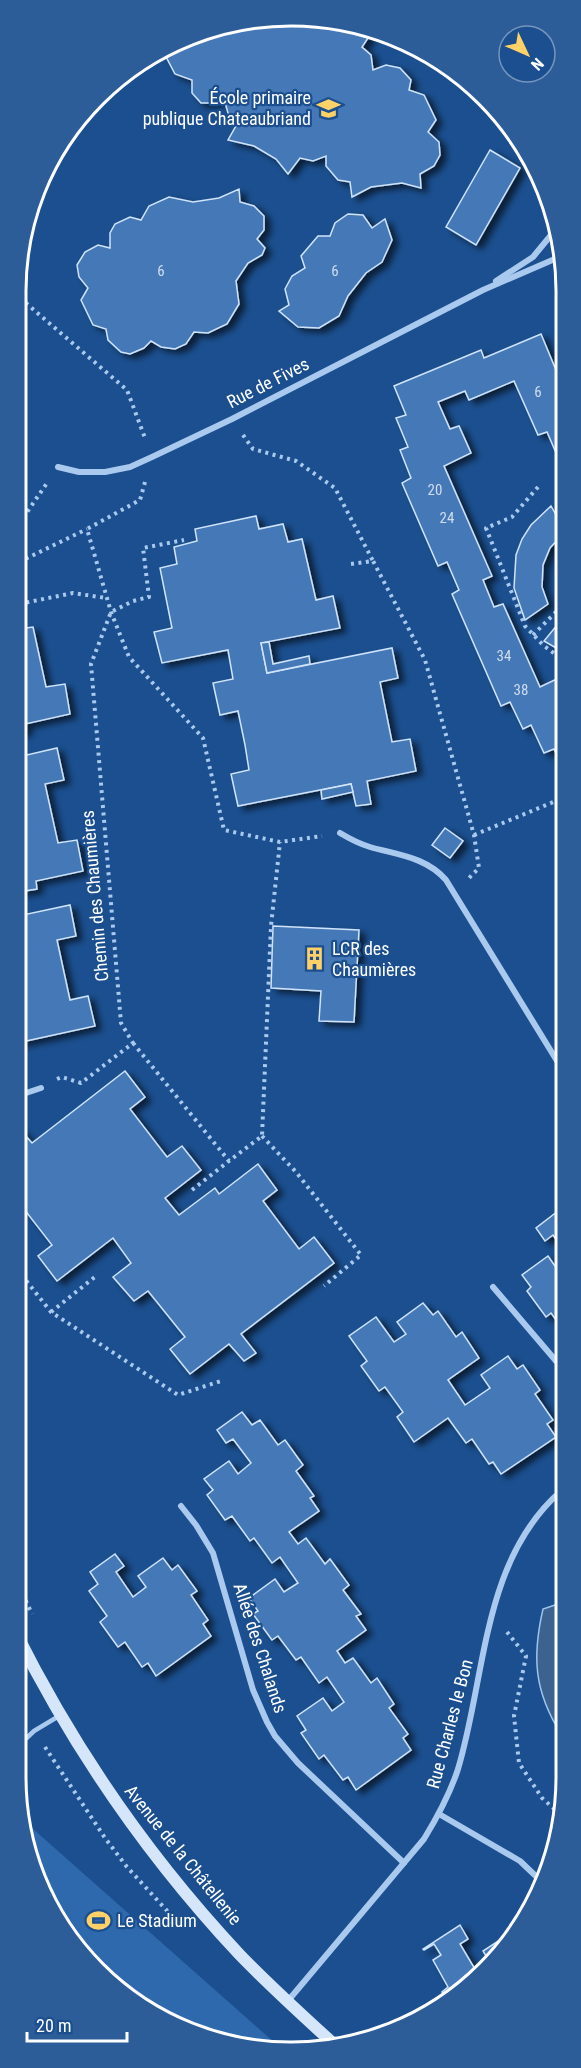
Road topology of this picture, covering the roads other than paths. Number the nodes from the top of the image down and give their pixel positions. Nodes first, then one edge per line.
1 (550, 237) edge
2 (553, 260) edge
3 (483, 290) junction
4 (58, 467) road end
5 (340, 833) road end
6 (556, 1059) edge
7 (41, 1088) road end
8 (26, 1093) edge
9 (494, 1287) dead end
10 (556, 1361) edge
11 (556, 1496) edge
12 (181, 1506) dead end
13 (26, 1651) edge
14 (61, 1715) junction
15 (26, 1739) edge
16 (439, 1814) junction
17 (404, 1863) junction
18 (536, 1876) edge
19 (287, 2002) junction
20 (329, 2039) edge

1 - 3 street, Rue de Fives
2 - 3 street, Rue de Fives
3 - 4 street, Rue de Fives
5 - 6 street
7 - 8 street
9 - 10 street
11 - 16 street, Rue Charles le Bon
12 - 17 street, Allée des Chalands
13 - 14 street, Avenue de la Châtellenie
14 - 15 lane
14 - 19 street, Avenue de la Châtellenie
16 - 17 street, Rue Charles le Bon
16 - 18 street
17 - 19 street, Rue Charles le Bon
19 - 20 street, Avenue de la Châtellenie

